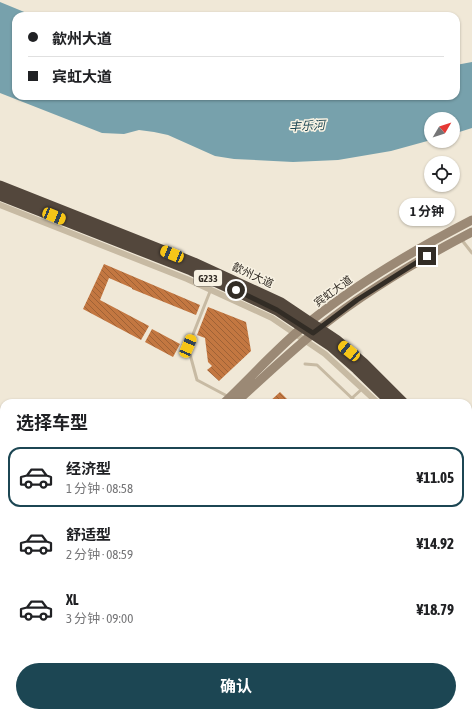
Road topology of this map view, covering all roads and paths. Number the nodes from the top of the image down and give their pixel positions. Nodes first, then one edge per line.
1 (0, 186) edge
2 (0, 194) edge
3 (0, 205) edge
4 (472, 220) edge
5 (472, 232) edge
6 (460, 238) junction
7 (472, 253) edge
8 (211, 290) junction
9 (308, 330) junction
10 (305, 364) dead end
11 (363, 388) junction
12 (352, 398) joint
13 (227, 399) edge
14 (232, 399) edge
15 (374, 399) edge
16 (388, 399) edge
17 (399, 399) edge

1 - 9 highway, 歙州大道 / G233
2 - 9 highway, 歙州大道 / G233
3 - 8 street
4 - 9 main road, 宾虹大道
5 - 6 main road, 宾虹大道
6 - 7 lane
6 - 9 main road, 宾虹大道
8 - 9 street
8 - 13 lane
9 - 11 street
9 - 14 main road, 宾虹大道
9 - 16 highway, 歙州大道 / G233
9 - 17 highway, 歙州大道 / G233
10 - 12 lane
11 - 12 lane
11 - 15 street

